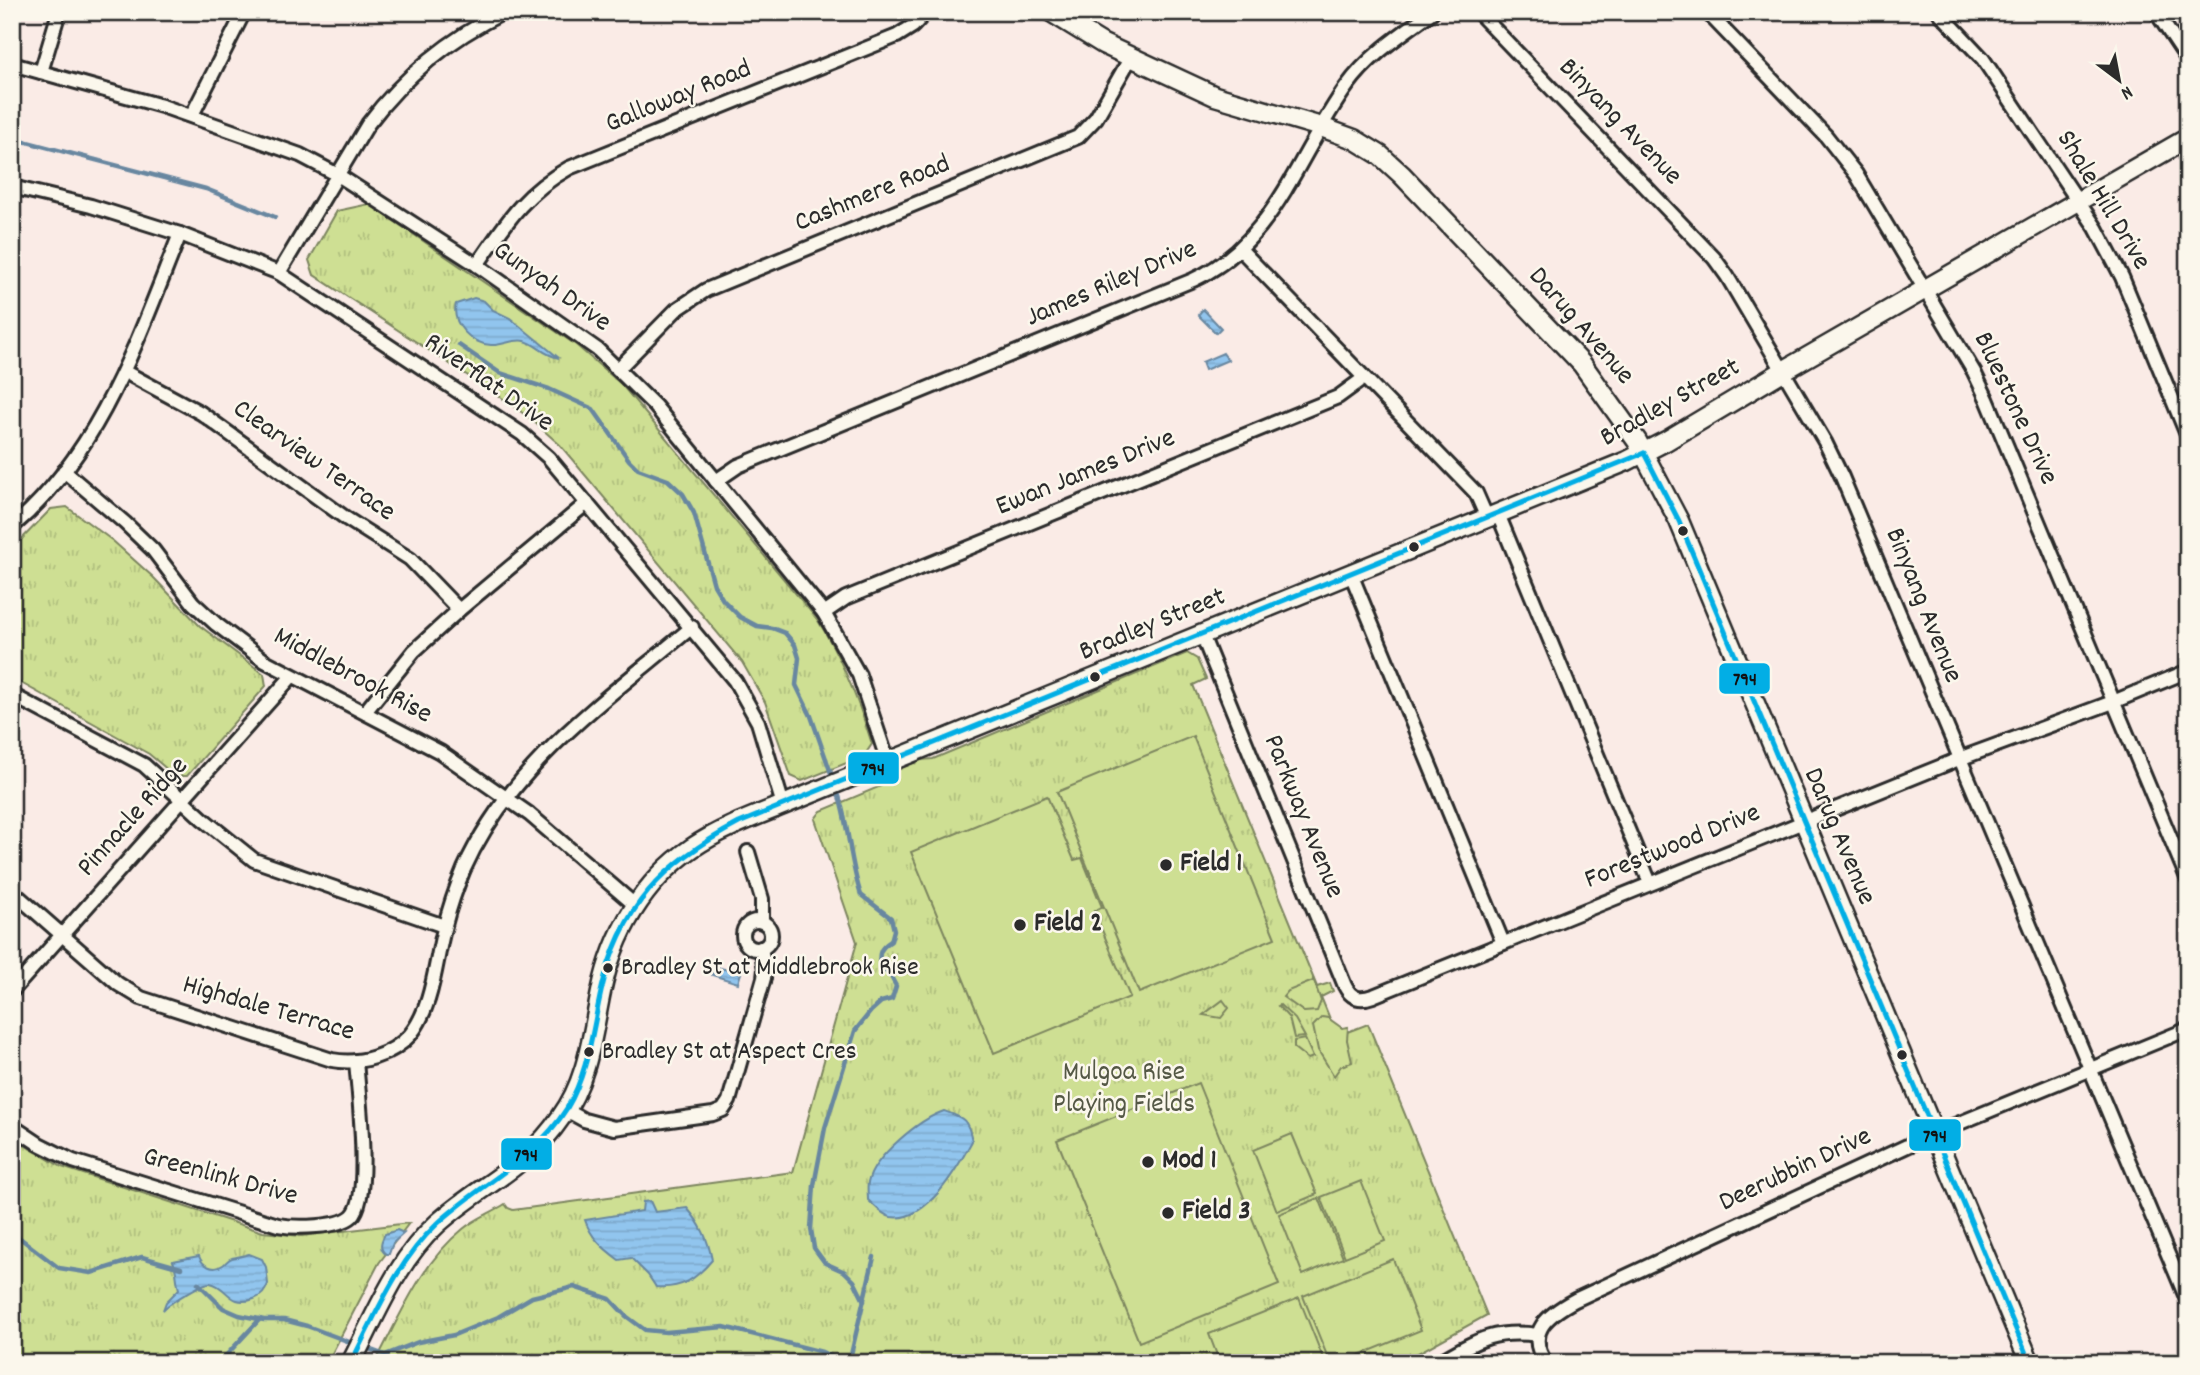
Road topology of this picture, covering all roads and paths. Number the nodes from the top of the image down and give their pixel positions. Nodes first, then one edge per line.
1 (59, 12) edge
2 (244, 12) edge
3 (504, 12) edge
4 (926, 12) edge
5 (1051, 12) edge
6 (1432, 12) edge
7 (1478, 12) edge
8 (1707, 12) edge
9 (1940, 12) edge
10 (2156, 12) edge
11 (1131, 57) junction
12 (2188, 60) edge
13 (12, 64) edge
14 (41, 72) junction
15 (192, 116) junction
16 (1321, 127) junction
17 (2188, 138) edge
18 (338, 174) junction
19 (13, 191) edge
20 (2079, 201) junction
21 (180, 234) junction
22 (1241, 250) junction
23 (477, 265) junction
24 (279, 273) junction
25 (1926, 289) junction
26 (618, 369) junction
27 (1783, 371) junction
28 (125, 372) junction
29 (1364, 378) junction
30 (2188, 437) edge
31 (1644, 453) junction
32 (64, 471) junction
33 (716, 481) junction
34 (587, 503) junction
35 (1493, 516) junction
36 (12, 527) edge
37 (1351, 574) junction
38 (458, 610) junction
39 (824, 613) junction
40 (692, 627) junction
41 (1202, 635) junction
42 (2188, 671) edge
43 (292, 676) junction
44 (12, 695) edge
45 (2113, 702) junction
46 (365, 712) junction
47 (1959, 759) junction
48 (888, 762) junction
49 (506, 797) junction
50 (183, 800) junction
51 (783, 805) junction
52 (1802, 822) junction
53 (748, 852) dead end
54 (2188, 880) edge
55 (1650, 883) junction
56 (12, 891) edge
57 (636, 905) junction
58 (762, 922) junction
59 (444, 926) junction
60 (63, 935) junction
61 (1503, 943) junction
62 (761, 948) junction
63 (12, 991) edge
64 (1373, 996) joint
65 (2188, 1029) edge
66 (356, 1061) junction
67 (2090, 1069) junction
68 (566, 1110) junction
69 (12, 1126) edge
70 (1933, 1134) junction
71 (2188, 1302) edge
72 (1538, 1335) junction
73 (351, 1363) edge
74 (1437, 1363) edge
75 (1546, 1363) edge
76 (2030, 1363) edge

1 - 14 street
2 - 15 street
3 - 18 street
4 - 23 street, Galloway Road
5 - 11 street, Darug Avenue
6 - 16 street, James Riley Drive
7 - 27 street, Binyang Avenue
8 - 25 street, Bluestone Drive
9 - 20 street, Shale Hill Drive
10 - 12 street
11 - 16 street, Darug Avenue
11 - 26 street, Cashmere Road
13 - 14 street, Gunyah Drive
14 - 15 street, Gunyah Drive
15 - 18 street, Gunyah Drive
16 - 22 street, James Riley Drive
16 - 31 street, Darug Avenue
17 - 20 street, Bradley Street
18 - 23 street, Gunyah Drive
18 - 24 street
19 - 21 street, Riverflat Drive
20 - 25 street, Bradley Street
20 - 30 street, Shale Hill Drive
21 - 24 street, Riverflat Drive
21 - 28 street
22 - 29 street
22 - 33 street, James Riley Drive
23 - 26 street, Gunyah Drive
24 - 34 street, Riverflat Drive
25 - 27 street, Bradley Street
25 - 45 street, Bluestone Drive
26 - 33 street, Gunyah Drive
27 - 31 street, Bradley Street
27 - 47 street, Binyang Avenue
28 - 32 street
28 - 38 street, Clearview Terrace
29 - 35 street
29 - 39 street, Ewan James Drive
31 - 35 street, Bradley Street
31 - 52 street, Darug Avenue
32 - 36 street
32 - 43 street, Middlebrook Rise
33 - 39 street, Gunyah Drive
34 - 38 street
34 - 40 street, Riverflat Drive
35 - 37 street, Bradley Street
35 - 55 street
37 - 41 street, Bradley Street
37 - 61 street
38 - 46 street
39 - 48 street, Gunyah Drive
40 - 49 street, Highdale Terrace
40 - 51 street, Riverflat Drive
41 - 48 street, Bradley Street
41 - 64 street, Parkway Avenue
42 - 45 street, Forestwood Drive
43 - 46 street, Middlebrook Rise
43 - 50 street, Pinnacle Ridge
44 - 50 street
45 - 47 street, Forestwood Drive
45 - 54 street, Bluestone Drive
46 - 49 street, Middlebrook Rise
47 - 52 street, Forestwood Drive
47 - 67 street, Binyang Avenue
48 - 51 street, Bradley Street
49 - 57 street, Middlebrook Rise
49 - 59 street, Highdale Terrace
50 - 59 street
50 - 60 street, Pinnacle Ridge
51 - 57 street, Bradley Street
52 - 55 street, Forestwood Drive
52 - 70 street, Darug Avenue
53 - 58 street
55 - 61 street, Forestwood Drive
56 - 60 street, Highdale Terrace
57 - 68 street, Bradley Street
58 - 62 street
58 - 62 street
59 - 66 street, Highdale Terrace
60 - 63 street, Pinnacle Ridge
60 - 66 street, Highdale Terrace
61 - 64 street, Forestwood Drive
62 - 68 street
65 - 67 street, Deerubbin Drive
66 - 69 street, Greenlink Drive
67 - 70 street, Deerubbin Drive
67 - 71 street, Binyang Avenue
68 - 73 street, Bradley Street
70 - 72 street, Deerubbin Drive
70 - 76 street, Darug Avenue
72 - 74 street
72 - 75 street

